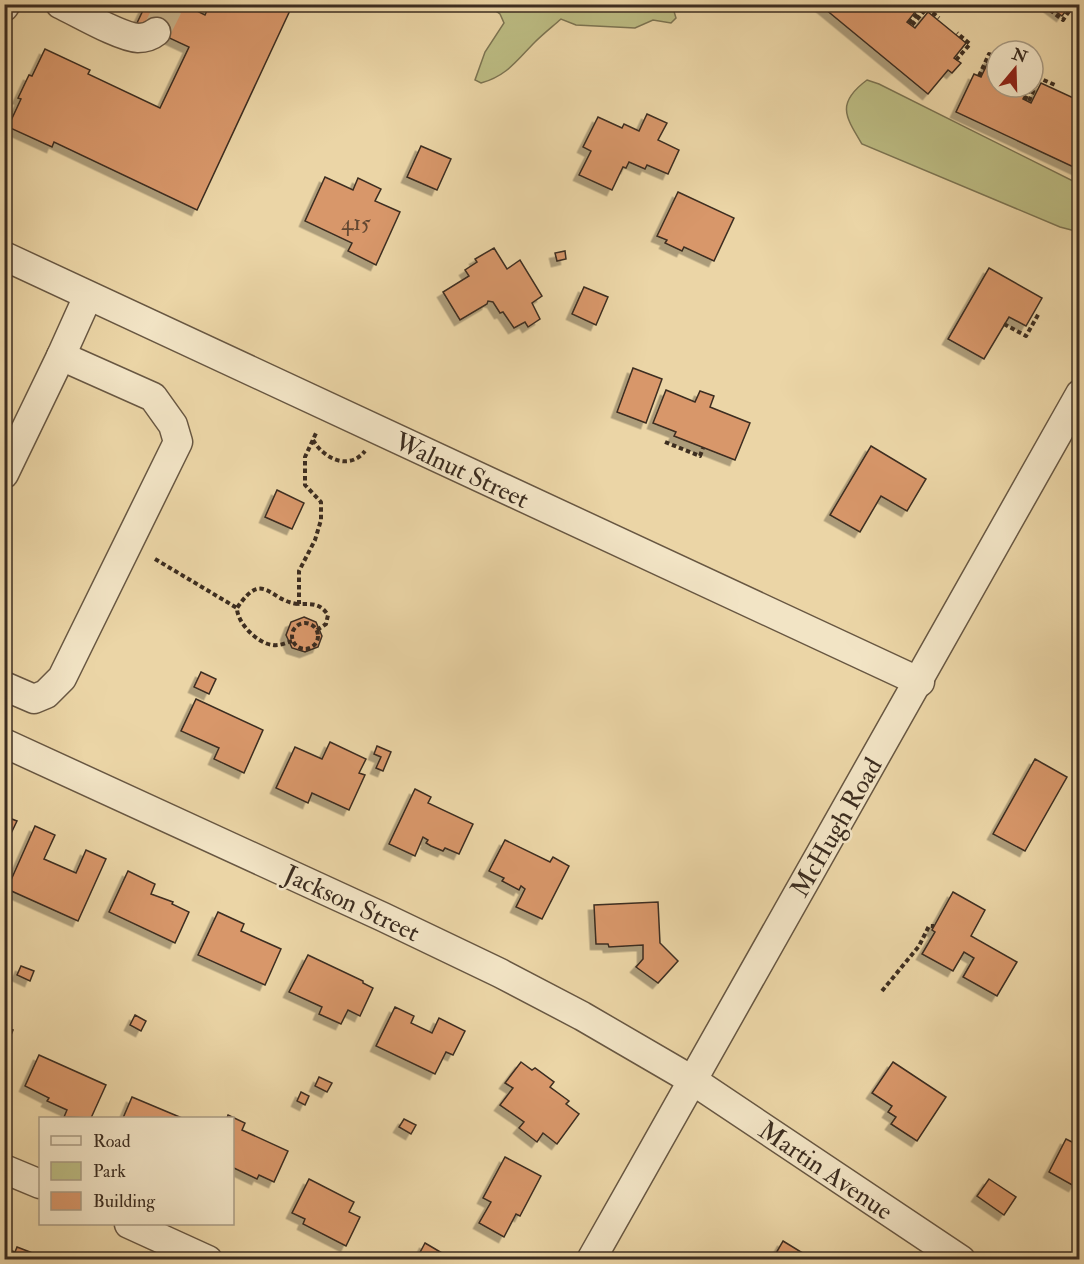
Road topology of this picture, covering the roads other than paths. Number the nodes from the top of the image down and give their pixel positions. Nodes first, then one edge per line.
1 (60, 4) edge
2 (156, 32) dead end
3 (4, 256) edge
4 (88, 296) junction
5 (61, 356) junction
6 (1080, 394) edge
7 (4, 474) edge
8 (920, 682) junction
9 (4, 686) edge
10 (4, 743) edge
11 (692, 1080) junction
12 (4, 1169) edge
13 (39, 1184) edge
14 (131, 1225) edge
15 (208, 1260) edge
16 (591, 1260) edge
17 (961, 1260) edge

1 - 2 street
3 - 4 street, Walnut Street
4 - 5 street
4 - 8 street, Walnut Street
5 - 7 street
5 - 9 street
6 - 8 street, McHugh Road
8 - 11 street, McHugh Road
10 - 11 street, Jackson Street
11 - 16 street, McHugh Road
11 - 17 street, Martin Avenue
12 - 13 street
14 - 15 street

